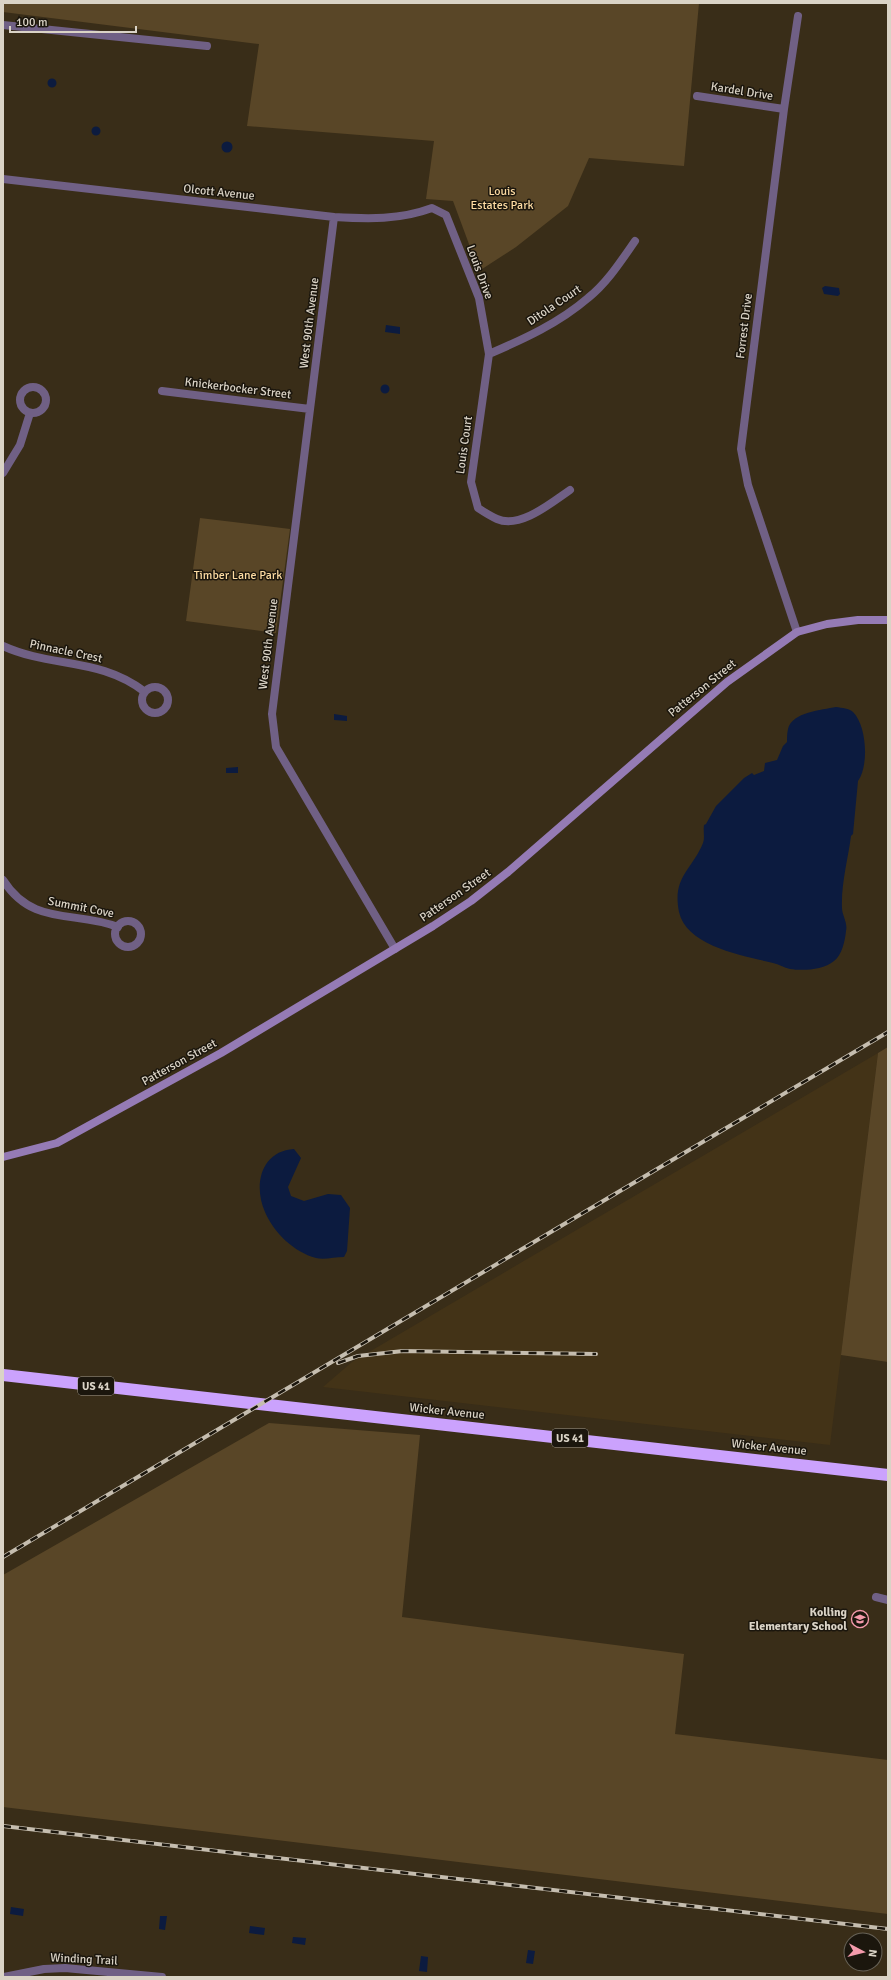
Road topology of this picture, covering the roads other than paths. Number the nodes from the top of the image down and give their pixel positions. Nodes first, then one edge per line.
1 (798, 16) dead end
2 (3, 25) edge
3 (207, 46) dead end
4 (697, 96) dead end
5 (784, 109) junction
6 (3, 180) edge
7 (432, 208) joint
8 (334, 216) junction
9 (635, 242) dead end
10 (489, 354) junction
11 (162, 391) dead end
12 (310, 409) junction
13 (30, 413) dead end
14 (3, 473) edge
15 (570, 490) dead end
16 (888, 620) edge
17 (797, 632) junction
18 (3, 646) edge
19 (145, 692) dead end
20 (3, 880) edge
21 (118, 927) dead end
22 (395, 949) junction
23 (3, 1157) edge
24 (3, 1375) edge
25 (888, 1475) edge
26 (876, 1597) dead end
27 (888, 1600) edge
28 (4, 1977) edge
29 (162, 1977) edge

1 - 5 street, Forrest Drive
2 - 3 street
4 - 5 street, Kardel Drive
5 - 17 street, Forrest Drive
6 - 8 street, Olcott Avenue
7 - 8 street, Olcott Avenue
7 - 10 street, Louis Drive
8 - 12 street, West 90th Avenue
9 - 10 street, Ditola Court
10 - 15 street, Louis Court
11 - 12 street, Knickerbocker Street
12 - 22 street, West 90th Avenue
13 - 14 street
16 - 17 street, Patterson Street
17 - 22 street, Patterson Street
18 - 19 street, Pinnacle Crest
20 - 21 street, Summit Cove
22 - 23 street, Patterson Street
24 - 25 highway, Wicker Avenue / US 41
26 - 27 street
28 - 29 street, Winding Trail

